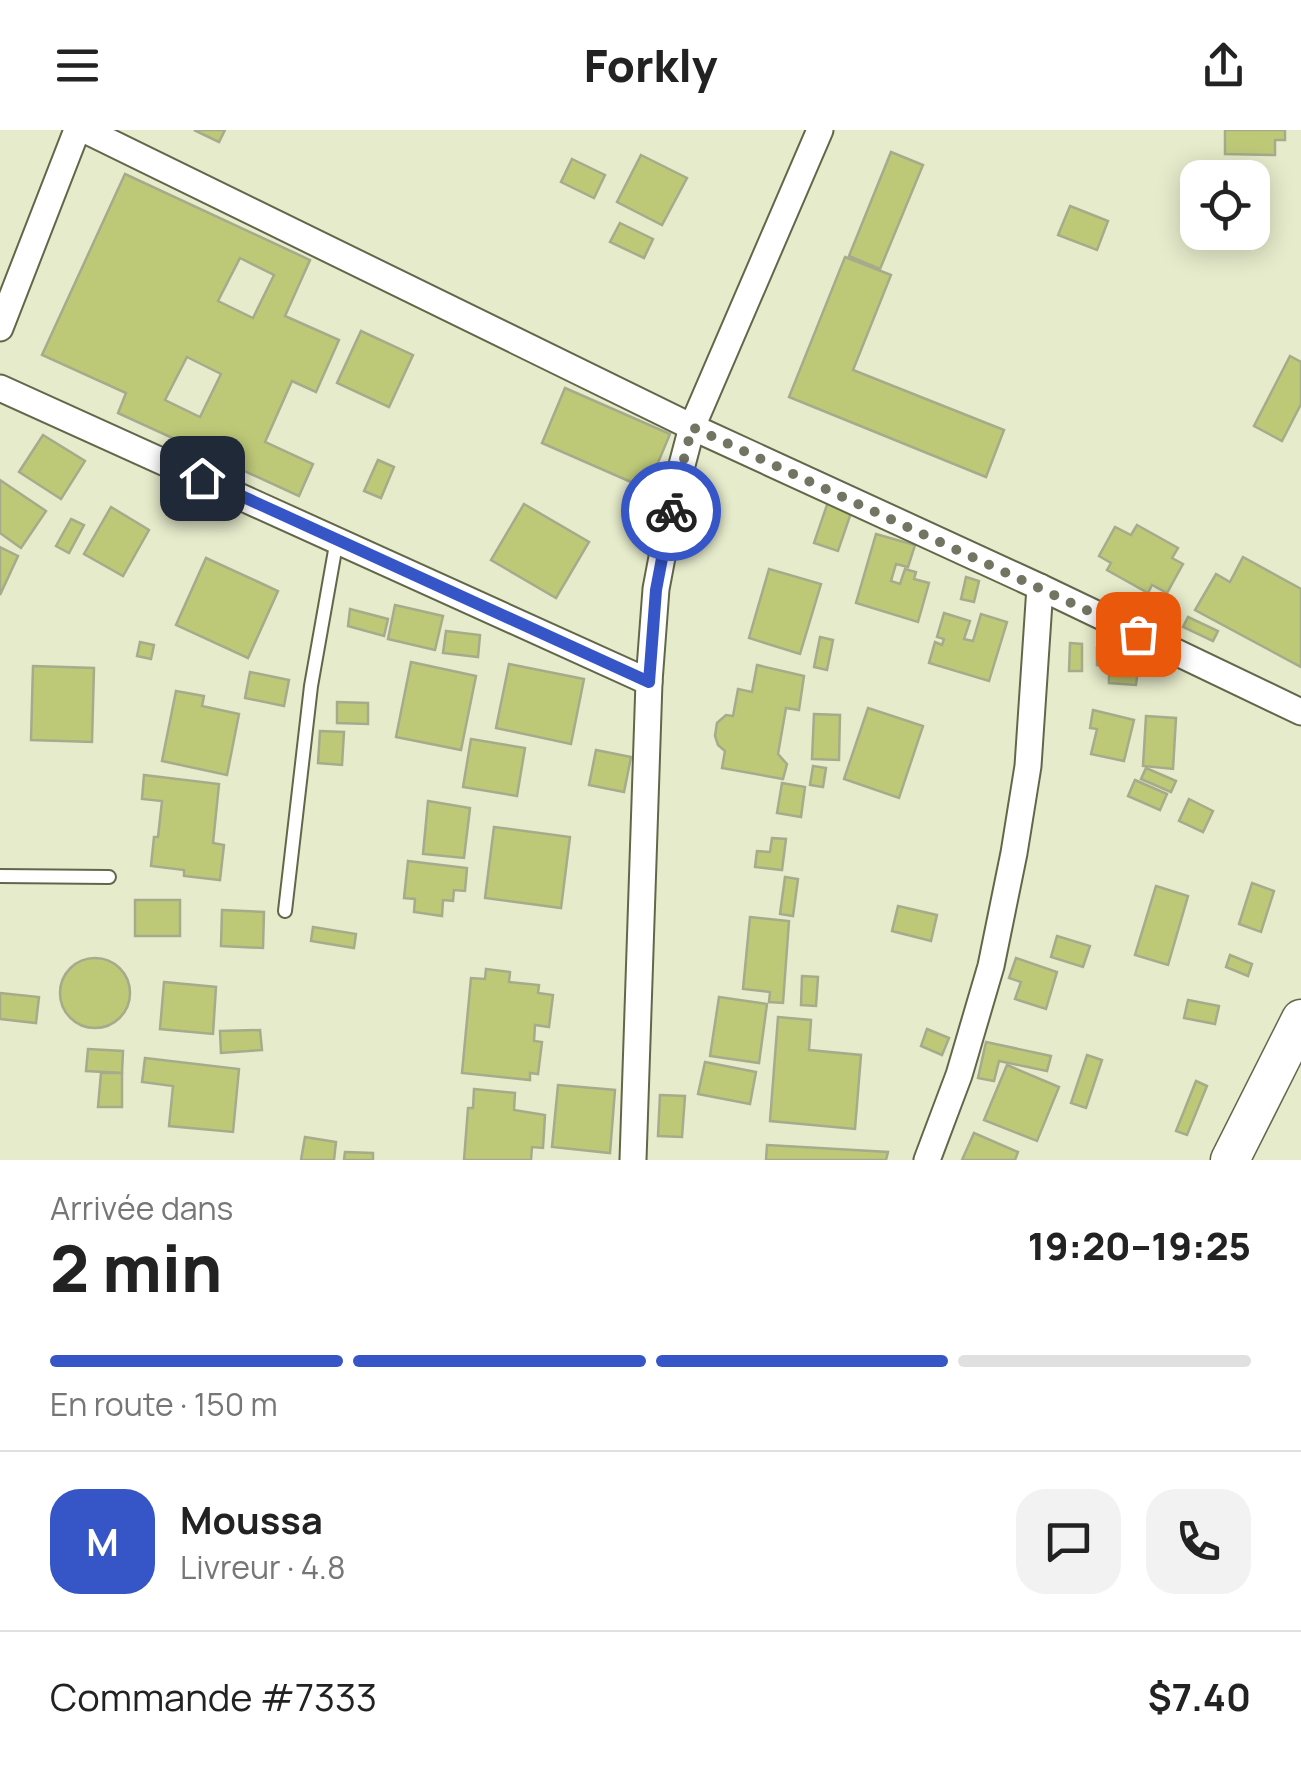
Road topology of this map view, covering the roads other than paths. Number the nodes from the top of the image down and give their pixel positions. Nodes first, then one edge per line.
1 (77, 130) edge
2 (85, 130) edge
3 (820, 130) edge
4 (0, 328) edge
5 (0, 388) edge
6 (692, 427) junction
7 (337, 539) junction
8 (1040, 587) junction
9 (649, 682) junction
10 (1301, 712) edge
11 (0, 876) edge
12 (108, 877) dead end
13 (285, 911) dead end
14 (1301, 1020) edge
15 (633, 1160) edge
16 (927, 1160) edge
17 (1230, 1160) edge

1 - 4 street
2 - 6 street
3 - 6 street
5 - 7 street
6 - 8 street
6 - 9 street
7 - 9 street
7 - 13 lane
8 - 10 street
8 - 16 street
9 - 15 street
11 - 12 lane
14 - 17 street

